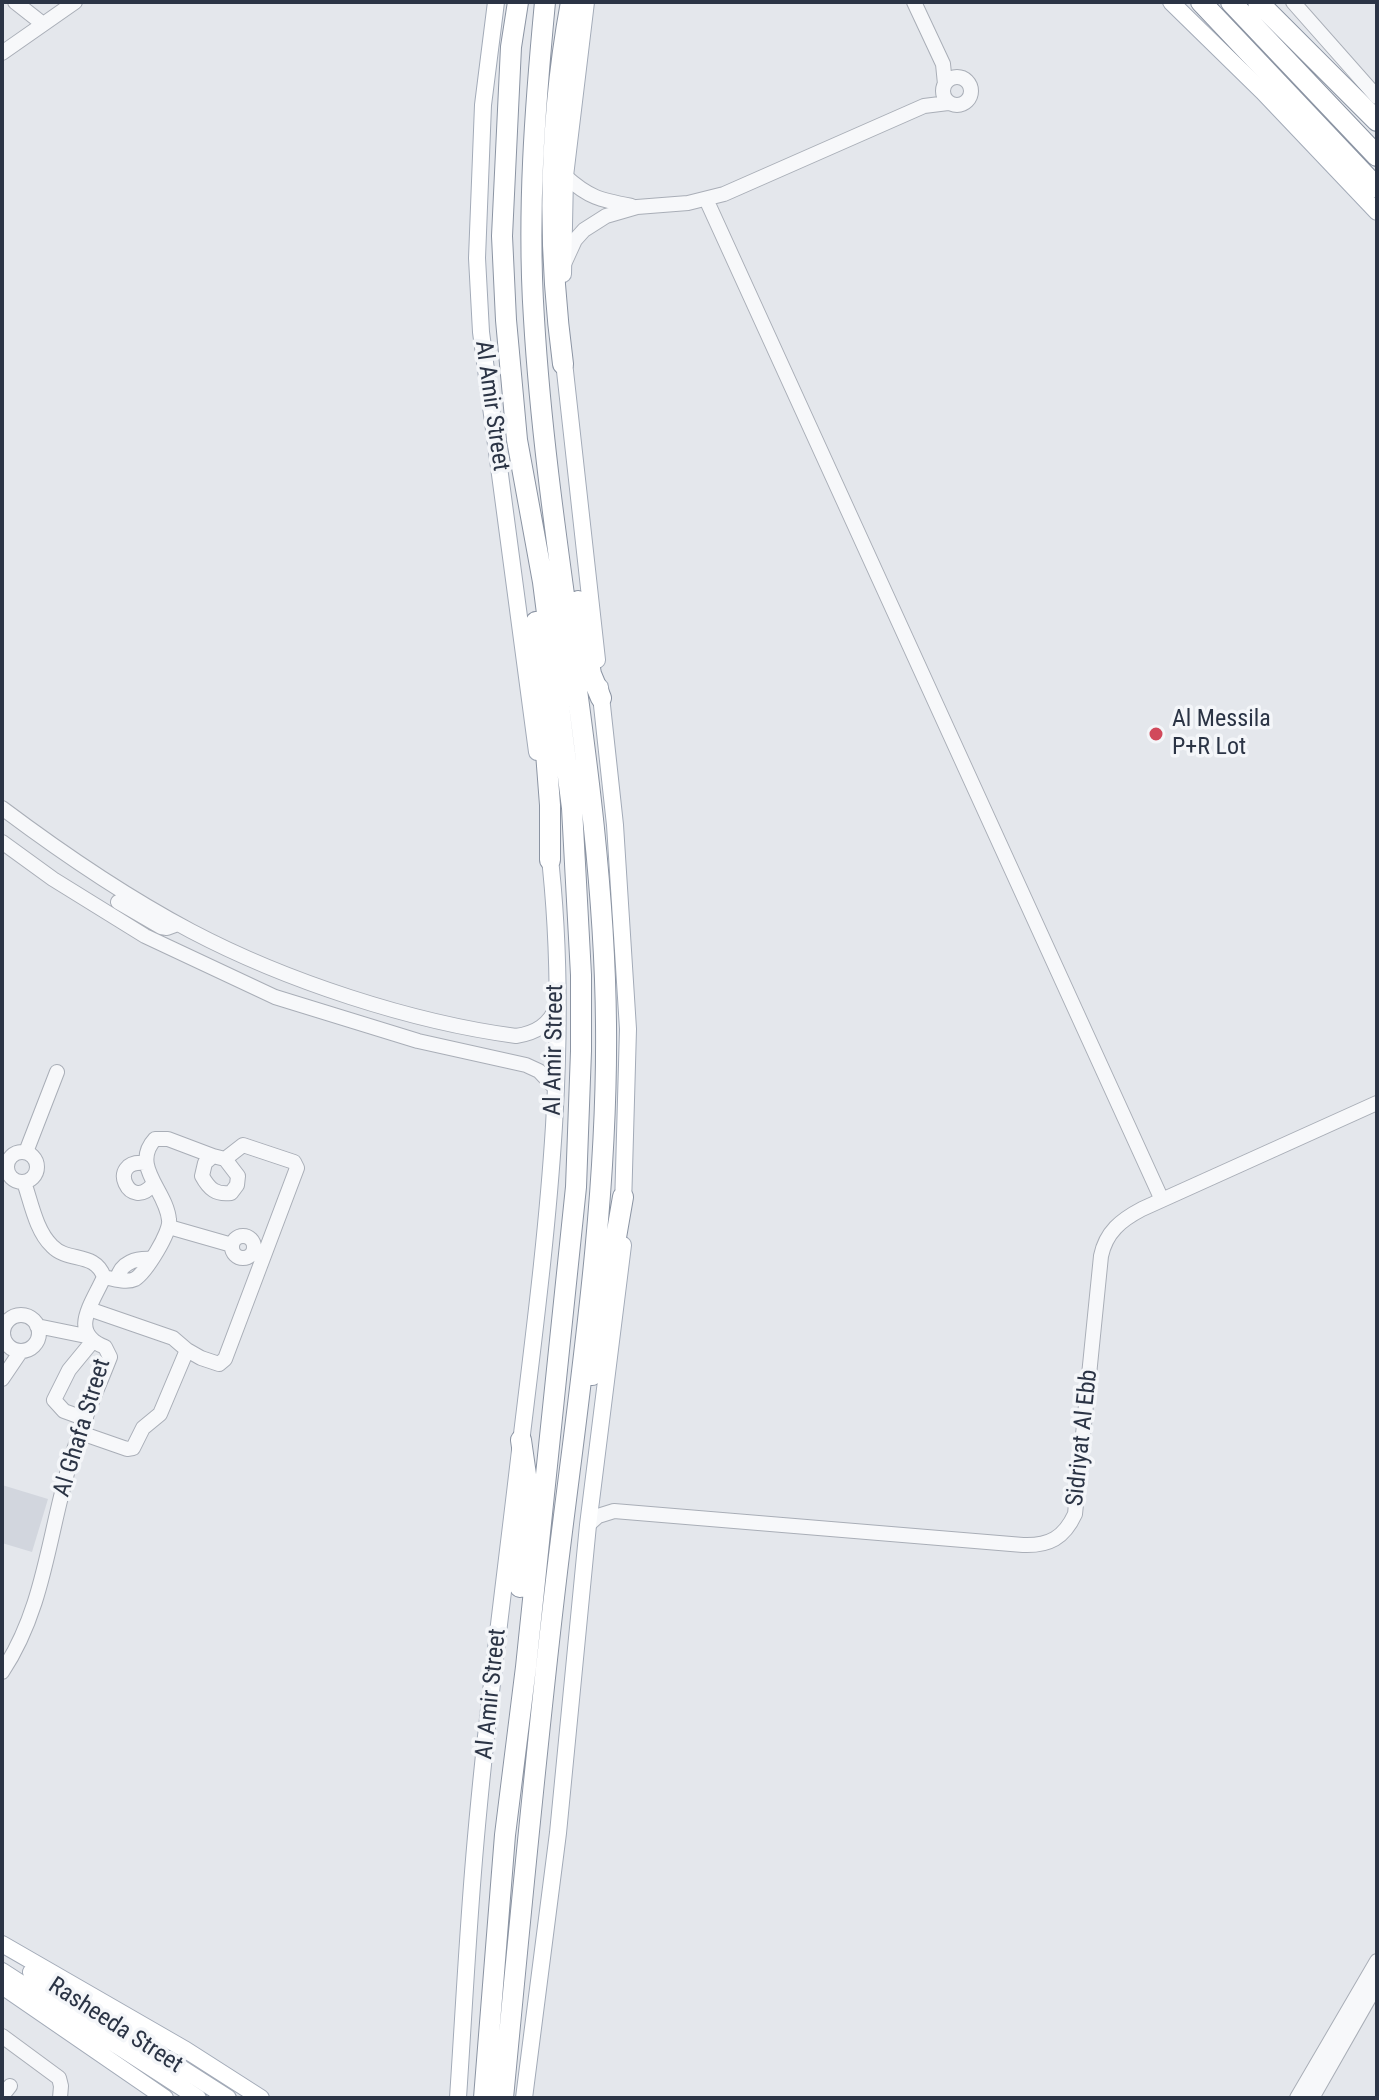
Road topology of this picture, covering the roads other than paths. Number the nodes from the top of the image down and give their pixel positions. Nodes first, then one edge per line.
1 (15, 2) edge
2 (75, 2) edge
3 (496, 2) edge
4 (518, 2) edge
5 (545, 2) edge
6 (914, 2) edge
7 (1171, 2) edge
8 (1201, 2) edge
9 (1231, 2) edge
10 (1258, 2) edge
11 (1277, 2) edge
12 (1293, 2) edge
13 (1314, 2) edge
14 (576, 4) edge
15 (1310, 20) junction
16 (43, 24) junction
17 (2, 53) edge
18 (1263, 92) junction
19 (1377, 97) edge
20 (1376, 119) edge
21 (1377, 156) edge
22 (565, 176) junction
23 (1377, 188) edge
24 (1377, 198) edge
25 (706, 199) junction
26 (637, 207) junction
27 (1377, 212) edge
28 (564, 264) junction
29 (563, 364) junction
30 (551, 497) junction
31 (543, 582) junction
32 (601, 698) junction
33 (2, 808) edge
34 (2, 842) edge
35 (550, 860) junction
36 (118, 903) junction
37 (557, 1006) junction
38 (422, 1017) junction
39 (418, 1041) junction
40 (57, 1072) dead end
41 (556, 1089) junction
42 (1377, 1103) edge
43 (13, 1156) edge
44 (145, 1163) junction
45 (13, 1178) edge
46 (154, 1183) junction
47 (623, 1197) junction
48 (1162, 1200) junction
49 (169, 1227) junction
50 (232, 1245) dead end
51 (111, 1278) junction
52 (89, 1309) junction
53 (37, 1326) junction
54 (89, 1339) junction
55 (187, 1350) junction
56 (21, 1351) junction
57 (2, 1379) edge
58 (83, 1426) junction
59 (521, 1440) junction
60 (567, 1492) junction
61 (592, 1492) junction
62 (614, 1511) junction
63 (588, 1525) junction
64 (526, 1667) junction
65 (2, 1672) edge
66 (2, 1944) edge
67 (2, 1954) edge
68 (1377, 1961) edge
69 (2, 1971) edge
70 (2, 1986) edge
71 (1373, 1988) edge
72 (2, 2036) edge
73 (60, 2098) edge
74 (165, 2098) edge
75 (198, 2098) edge
76 (228, 2098) edge
77 (261, 2098) edge
78 (458, 2098) edge
79 (484, 2098) edge
80 (503, 2098) edge
81 (524, 2098) edge
82 (1297, 2098) edge
83 (1312, 2098) edge

1 - 16 street
2 - 16 street
3 - 35 main road, Al Amir Street
4 - 31 highway, Al Amir Street
5 - 30 highway, Al Amir Street
6 - 25 street
7 - 18 main road
8 - 23 highway
9 - 21 highway
10 - 20 highway
11 - 20 highway
12 - 15 street
13 - 15 street
14 - 22 main road
14 - 29 highway
15 - 19 street
16 - 17 street
18 - 24 main road
18 - 27 main road
22 - 26 street
22 - 28 main road
25 - 26 street
25 - 48 street
26 - 28 street
28 - 29 main road
29 - 32 main road
30 - 32 highway
30 - 60 highway, Al Amir Street
31 - 35 highway
31 - 64 highway, Al Amir Street
32 - 47 main road
33 - 36 street
34 - 36 street
35 - 37 main road, Al Amir Street
36 - 38 street
36 - 39 street
37 - 38 street
37 - 41 main road, Al Amir Street
38 - 39 street
39 - 41 street
40 - 43 street
41 - 59 main road, Al Amir Street
42 - 48 street, Sidriyat Al Ebb
43 - 45 street
43 - 45 street
44 - 46 street
44 - 46 street
44 - 55 street
45 - 51 street
46 - 49 street
47 - 60 highway
47 - 61 main road
48 - 62 street, Sidriyat Al Ebb
49 - 50 street
49 - 51 street
51 - 52 street, Al Ghafa Street
52 - 54 street, Al Ghafa Street
52 - 55 street
53 - 54 street
53 - 56 street
53 - 56 street
54 - 58 street, Al Ghafa Street
54 - 58 street
55 - 58 street
56 - 57 street
58 - 65 street, Al Ghafa Street
59 - 64 highway
59 - 78 main road, Al Amir Street
60 - 80 highway, Al Amir Street
61 - 62 street
61 - 63 main road
62 - 63 street
63 - 81 main road
64 - 79 highway, Al Amir Street
66 - 77 main road
67 - 76 main road, Rasheeda Street
68 - 71 street
69 - 75 main road, Rasheeda Street
70 - 74 main road
71 - 82 street
71 - 83 street
72 - 73 street

